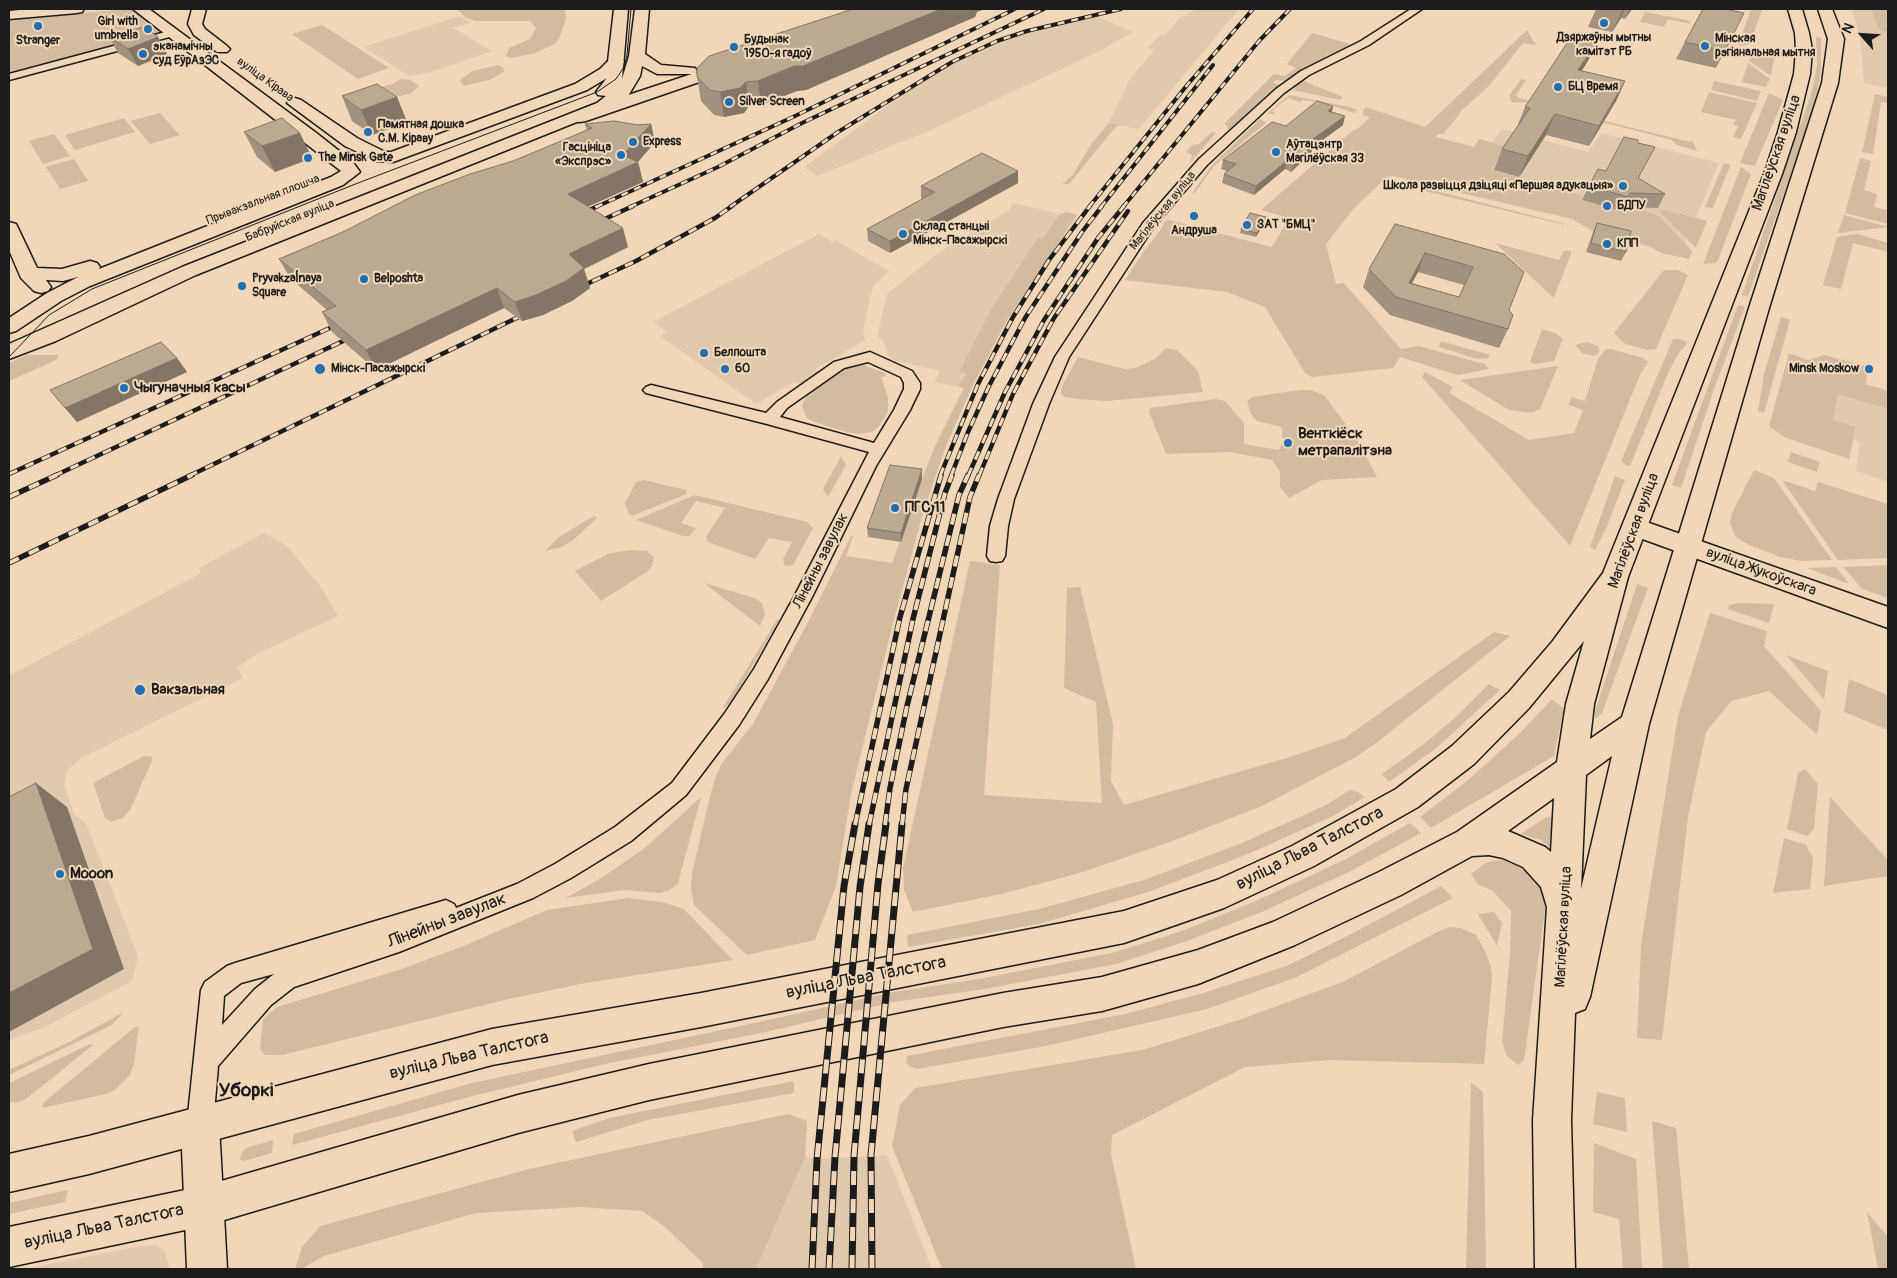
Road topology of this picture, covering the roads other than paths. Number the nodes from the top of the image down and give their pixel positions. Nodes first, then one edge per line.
1 (77, 9) edge
2 (140, 9) edge
3 (199, 9) edge
4 (642, 9) edge
5 (1417, 9) edge
6 (1795, 9) edge
7 (1825, 9) edge
8 (9, 15) edge
9 (620, 16) edge
10 (180, 20) edge
11 (640, 26) junction
12 (637, 56) junction
13 (236, 59) dead end
14 (616, 62) junction
15 (689, 71) junction
16 (632, 76) junction
17 (9, 77) edge
18 (618, 86) junction
19 (581, 87) junction
20 (283, 94) dead end
21 (575, 114) junction
22 (352, 142) junction
23 (327, 150) junction
24 (346, 165) junction
25 (9, 228) edge
26 (31, 274) junction
27 (83, 282) junction
28 (9, 323) edge
29 (9, 327) edge
30 (9, 341) edge
31 (9, 352) edge
32 (870, 357) joint
33 (650, 390) dead end
34 (769, 419) junction
35 (878, 449) junction
36 (1634, 527) junction
37 (1688, 546) junction
38 (996, 556) dead end
39 (1615, 577) junction
40 (1888, 618) edge
41 (1634, 724) junction
42 (1571, 770) junction
43 (690, 776) junction
44 (1468, 842) junction
45 (1565, 912) junction
46 (213, 990) joint
47 (206, 1061) junction
48 (1556, 1076) junction
49 (200, 1125) junction
50 (9, 1173) edge
51 (204, 1206) junction
52 (9, 1247) edge
53 (207, 1269) edge
54 (1555, 1269) edge

1 - 8 main road
2 - 10 main road, вуліца Кірава
3 - 13 main road, вуліца Кірава
4 - 11 main road
5 - 38 street, Магілёўская вуліца
6 - 36 main road, Магілёўская вуліца
7 - 37 main road, Магілёўская вуліца
9 - 11 main road
9 - 14 main road
10 - 17 street
10 - 23 main road, вуліца Кірава
11 - 12 main road
12 - 15 main road
12 - 16 main road
14 - 18 main road
14 - 19 main road
15 - 16 main road
15 - 18 main road, Бабруйская вуліца
15 - 21 main road, Бабруйская вуліца
16 - 18 main road
18 - 19 main road
18 - 21 main road, Бабруйская вуліца
19 - 22 main road, вуліца Кірава
20 - 22 main road, вуліца Кірава
21 - 30 main road, Бабруйская вуліца
21 - 31 main road, Бабруйская вуліца
22 - 23 main road
23 - 24 main road, вуліца Кірава
24 - 26 main road, Прывакзальная плошча
24 - 27 main road, Прывакзальная плошча
25 - 26 main road
26 - 27 main road, Прывакзальная плошча
26 - 28 main road
27 - 29 main road, Прывакзальная плошча
32 - 34 street
32 - 35 street, Лінейны завулак
33 - 34 street
34 - 35 street
35 - 43 street, Лінейны завулак
36 - 37 main road, вуліца Жукоўскага
36 - 39 main road, Магілёўская вуліца
37 - 40 main road, вуліца Жукоўскага
37 - 41 main road, Магілёўская вуліца
39 - 42 main road, Магілёўская вуліца
39 - 49 main road, вуліца Льва Талстога
41 - 42 main road, вуліца Льва Талстога
41 - 48 main road, Магілёўская вуліца
42 - 44 main road, вуліца Льва Талстога
42 - 45 main road, Магілёўская вуліца
43 - 46 street, Лінейны завулак
43 - 47 street, Лінейны завулак
44 - 45 main road
44 - 51 main road, вуліца Льва Талстога
45 - 48 main road, Магілёўская вуліца
46 - 47 street
47 - 49 street
48 - 54 main road, Магілёўская вуліца
49 - 50 main road, вуліца Льва Талстога
49 - 51 main road
51 - 52 main road, вуліца Льва Талстога
51 - 53 main road

